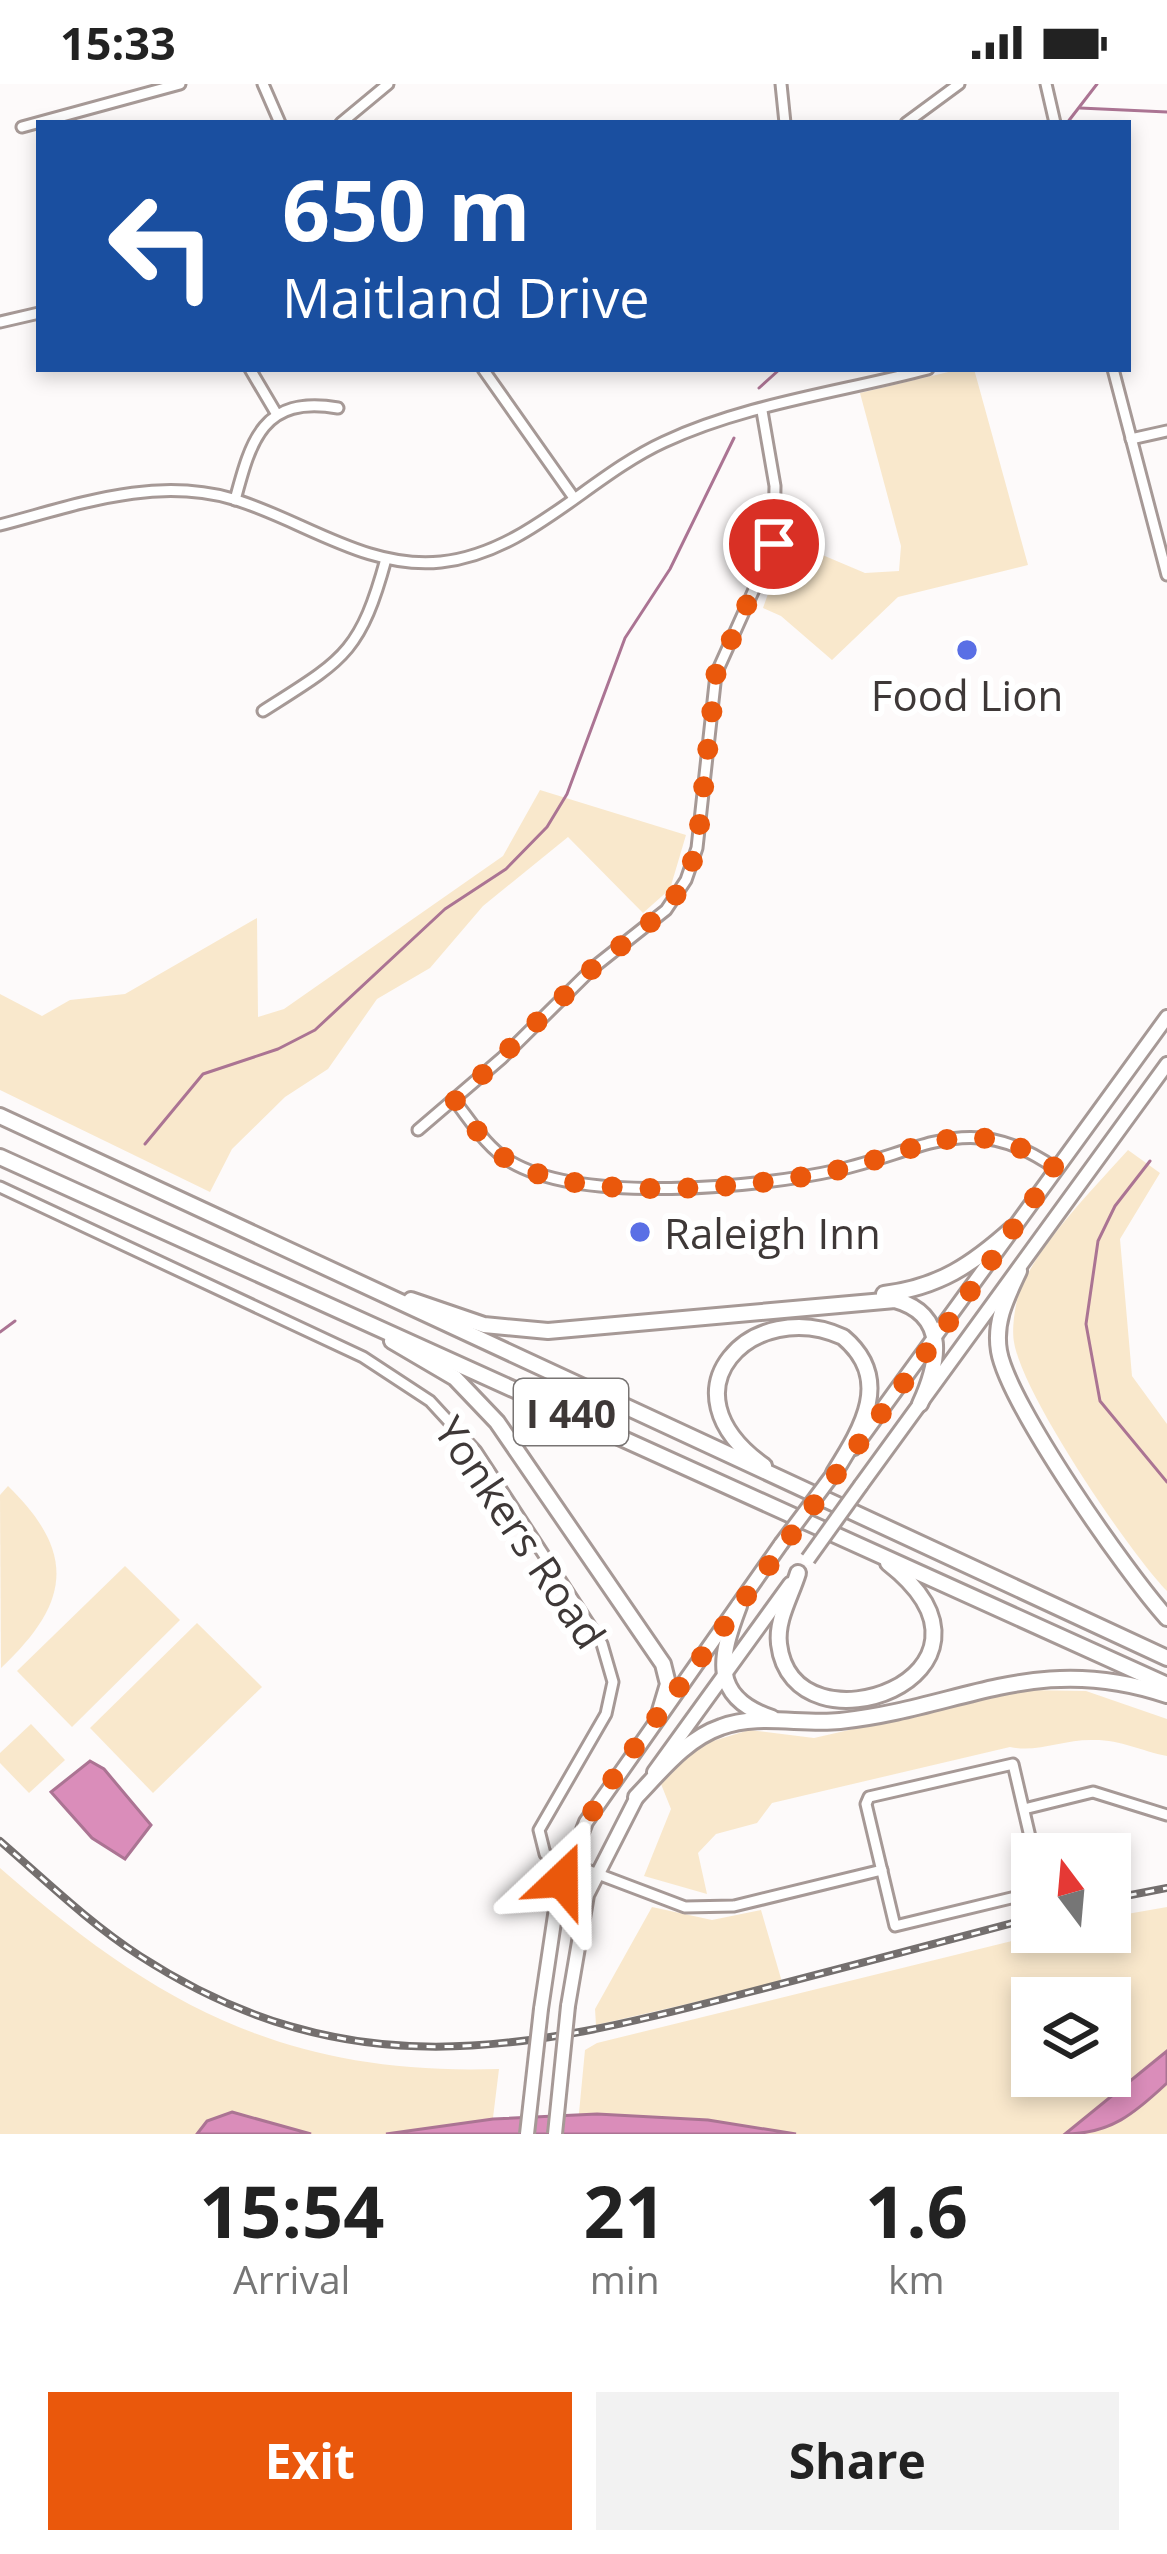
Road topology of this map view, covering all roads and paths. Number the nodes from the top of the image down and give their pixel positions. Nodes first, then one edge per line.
1 (180, 84) edge
2 (263, 84) edge
3 (388, 84) edge
4 (781, 84) edge
5 (959, 84) edge
6 (1046, 84) edge
7 (48, 120) edge
8 (279, 120) edge
9 (345, 120) edge
10 (785, 120) edge
11 (910, 120) edge
12 (1054, 120) edge
13 (36, 123) edge
14 (22, 127) dead end
15 (36, 314) edge
16 (0, 322) edge
17 (252, 372) edge
18 (916, 372) edge
19 (1114, 372) edge
20 (487, 374) edge
21 (338, 408) dead end
22 (762, 411) junction
23 (276, 413) junction
24 (1167, 431) edge
25 (1131, 439) junction
26 (574, 497) junction
27 (235, 500) junction
28 (0, 524) edge
29 (386, 559) junction
30 (1167, 575) edge
31 (263, 711) dead end
32 (1167, 1017) edge
33 (1167, 1064) edge
34 (455, 1101) junction
35 (0, 1116) edge
36 (418, 1130) dead end
37 (0, 1157) edge
38 (1055, 1168) junction
39 (0, 1186) edge
40 (1013, 1228) junction
41 (1019, 1271) junction
42 (371, 1292) junction
43 (825, 1303) junction
44 (346, 1315) junction
45 (936, 1338) junction
46 (920, 1404) junction
47 (834, 1472) junction
48 (793, 1486) junction
49 (870, 1549) junction
50 (798, 1573) junction
51 (739, 1606) junction
52 (1167, 1618) edge
53 (1167, 1658) edge
54 (724, 1675) junction
55 (1167, 1685) edge
56 (1167, 1695) edge
57 (659, 1714) junction
58 (785, 1722) junction
59 (636, 1796) junction
60 (1024, 1809) junction
61 (1167, 1815) edge
62 (1029, 1833) edge
63 (567, 1864) junction
64 (882, 1870) junction
65 (596, 1873) junction
66 (1011, 1898) edge
67 (527, 2134) edge
68 (556, 2134) edge

1 - 7 street
2 - 8 street
3 - 9 street
4 - 10 street
5 - 11 street
6 - 12 street
13 - 14 street
15 - 16 street
17 - 23 street
18 - 22 street
19 - 25 street
20 - 26 street
21 - 23 street
22 - 26 street
22 - 34 street
23 - 27 street
24 - 25 street
25 - 30 street
26 - 29 street
27 - 28 street
27 - 29 street
29 - 31 street
32 - 38 main road
33 - 41 main road
34 - 36 street
34 - 38 street
35 - 42 highway, I 440
37 - 44 highway, I 440
38 - 40 main road
39 - 63 street, Yonkers Road
40 - 43 highway
40 - 45 main road
41 - 46 main road
41 - 52 highway
42 - 43 highway
42 - 48 highway, I 440
43 - 45 highway
44 - 49 highway, I 440
44 - 57 highway
45 - 46 highway
45 - 47 main road
46 - 50 main road, bridge
47 - 48 highway
47 - 51 main road, bridge
48 - 53 highway, I 440
49 - 50 highway
49 - 55 highway, I 440
50 - 54 main road
51 - 54 highway
51 - 57 main road
54 - 58 highway
54 - 59 main road
56 - 58 highway
57 - 63 main road
58 - 59 highway
59 - 65 main road
60 - 61 street
60 - 62 street
60 - 64 street
63 - 65 street
63 - 67 main road, bridge
64 - 65 street
64 - 66 street
65 - 68 main road, bridge

